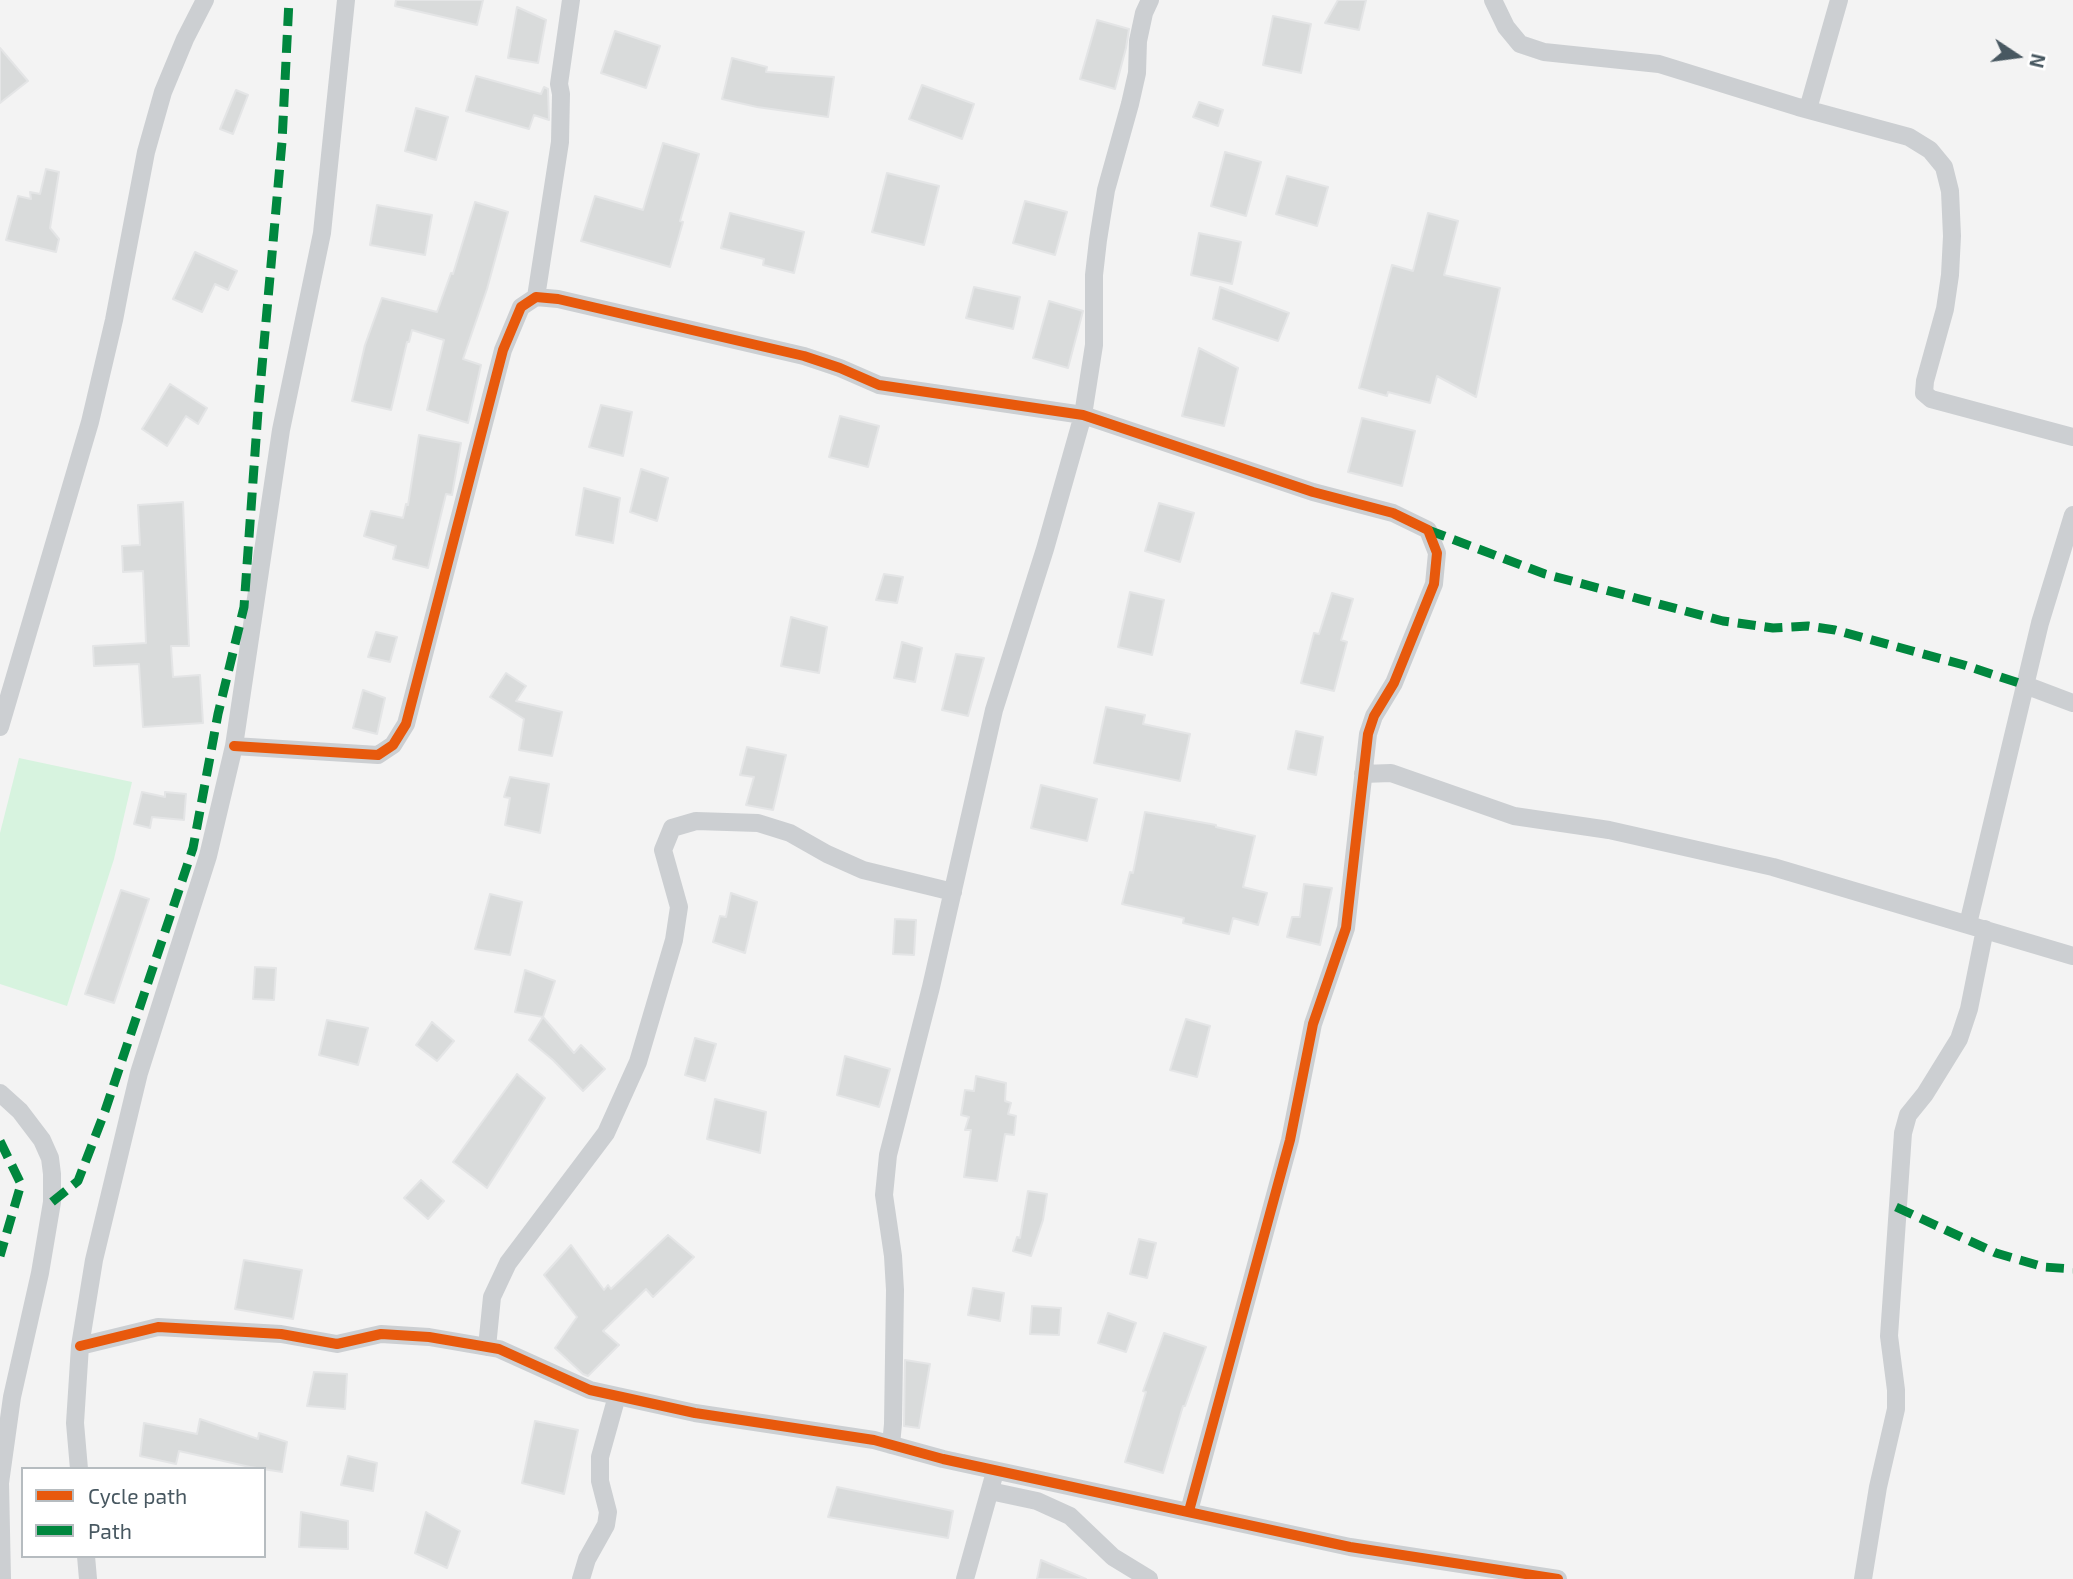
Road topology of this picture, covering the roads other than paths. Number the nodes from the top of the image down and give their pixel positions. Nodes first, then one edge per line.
1 (205, 0) edge
2 (346, 0) edge
3 (571, 0) edge
4 (1150, 0) edge
5 (1493, 0) edge
6 (1839, 0) edge
7 (1808, 110) junction
8 (536, 297) junction
9 (1083, 415) junction
10 (2073, 438) edge
11 (2073, 515) edge
12 (2025, 685) junction
13 (2073, 703) edge
14 (0, 727) edge
15 (234, 746) junction
16 (1363, 774) junction
17 (953, 892) junction
18 (1976, 926) junction
19 (2073, 956) edge
20 (0, 1093) edge
21 (80, 1346) junction
22 (487, 1347) junction
23 (617, 1396) junction
24 (891, 1445) junction
25 (79, 1467) edge
26 (996, 1469) junction
27 (990, 1491) junction
28 (1189, 1511) junction
29 (86, 1558) edge
30 (2, 1579) edge
31 (88, 1579) edge
32 (581, 1579) edge
33 (965, 1579) edge
34 (1149, 1579) edge
35 (1558, 1579) edge
36 (1863, 1579) edge

1 - 14 street
2 - 15 street
3 - 8 street
4 - 9 street
5 - 7 street
6 - 7 street
7 - 10 street
8 - 9 street
8 - 15 street
9 - 16 street
9 - 17 street
11 - 12 street
12 - 13 street
12 - 18 street
15 - 21 street
16 - 18 street
16 - 28 street
17 - 22 street
17 - 24 street
18 - 19 street
18 - 36 street
20 - 30 street
21 - 22 street
21 - 25 street
22 - 23 street
23 - 24 street
23 - 32 street
24 - 26 street
26 - 27 street
26 - 28 street
27 - 33 street
27 - 34 street
28 - 35 street
29 - 31 street

